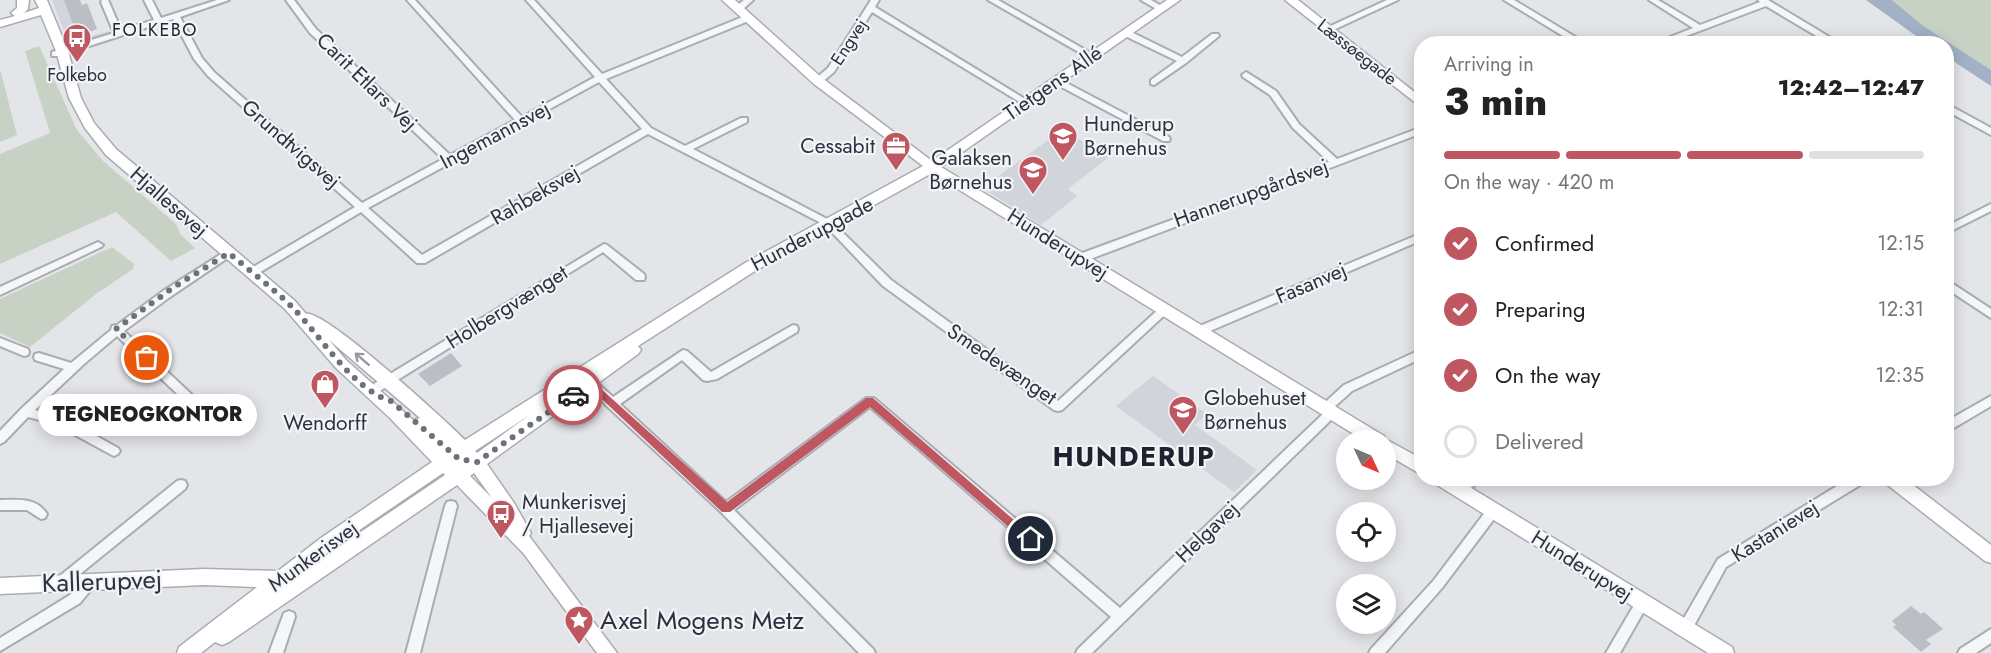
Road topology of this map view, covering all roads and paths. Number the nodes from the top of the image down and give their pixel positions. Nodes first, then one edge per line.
1 (23, 0) edge
2 (148, 0) edge
3 (192, 0) edge
4 (225, 0) edge
5 (290, 0) edge
6 (411, 0) edge
7 (530, 0) edge
8 (728, 0) edge
9 (749, 0) edge
10 (992, 0) edge
11 (1145, 0) edge
12 (1174, 0) edge
13 (1291, 0) edge
14 (1394, 0) edge
15 (1508, 0) edge
16 (1653, 0) edge
17 (105, 2) dead end
18 (1764, 2) edge
19 (873, 4) edge
20 (38, 8) edge
21 (1161, 8) junction
22 (197, 9) junction
23 (17, 13) junction
24 (743, 14) junction
25 (175, 16) junction
26 (0, 18) edge
27 (159, 21) junction
28 (0, 25) edge
29 (1699, 28) junction
30 (1328, 29) junction
31 (1126, 33) junction
32 (119, 34) junction
33 (1215, 36) dead end
34 (1569, 36) edge
35 (1678, 36) edge
36 (1823, 36) edge
37 (58, 53) junction
38 (1092, 56) junction
39 (1183, 61) junction
40 (1246, 75) dead end
41 (600, 78) junction
42 (818, 81) junction
43 (1057, 81) junction
44 (1154, 82) dead end
45 (1414, 98) edge
46 (1026, 102) junction
47 (1954, 111) edge
48 (744, 120) dead end
49 (521, 121) junction
50 (648, 130) junction
51 (1991, 132) edge
52 (1414, 133) edge
53 (1166, 139) dead end
54 (686, 150) junction
55 (449, 159) junction
56 (1335, 162) junction
57 (932, 167) junction
58 (362, 207) junction
59 (1991, 207) edge
60 (828, 223) junction
61 (1954, 226) edge
62 (1414, 239) edge
63 (98, 245) dead end
64 (229, 253) junction
65 (1080, 258) junction
66 (422, 260) joint
67 (252, 273) junction
68 (640, 277) dead end
69 (1954, 289) edge
70 (0, 291) edge
71 (290, 305) junction
72 (1165, 310) junction
73 (1991, 314) edge
74 (116, 329) junction
75 (793, 329) dead end
76 (1199, 331) junction
77 (0, 342) edge
78 (24, 352) dead end
79 (39, 357) dead end
80 (1414, 357) edge
81 (70, 367) junction
82 (589, 375) junction
83 (388, 380) junction
84 (374, 394) junction
85 (1991, 400) edge
86 (612, 404) junction
87 (1328, 411) junction
88 (25, 412) junction
89 (204, 412) dead end
90 (1954, 423) edge
91 (1360, 430) edge
92 (0, 438) edge
93 (114, 451) dead end
94 (1396, 452) edge
95 (461, 462) junction
96 (1414, 463) edge
97 (181, 484) dead end
98 (1452, 486) edge
99 (1462, 486) edge
100 (1848, 486) edge
101 (1901, 486) edge
102 (1457, 489) junction
103 (0, 505) edge
104 (451, 506) dead end
105 (726, 509) junction
106 (1493, 511) junction
107 (41, 514) dead end
108 (530, 548) junction
109 (1991, 555) edge
110 (204, 577) junction
111 (92, 581) junction
112 (60, 583) junction
113 (286, 584) junction
114 (0, 586) edge
115 (250, 603) junction
116 (1642, 604) junction
117 (1120, 616) junction
118 (289, 617) dead end
119 (1685, 629) junction
120 (1991, 635) edge
121 (0, 645) edge
122 (186, 653) edge
123 (196, 653) edge
124 (276, 653) edge
125 (413, 653) edge
126 (608, 653) edge
127 (868, 653) edge
128 (1083, 653) edge
129 (1376, 653) edge
130 (1613, 653) edge
131 (1725, 653) edge
132 (1965, 653) edge

1 - 23 main road
2 - 27 street
3 - 22 street
4 - 22 street
5 - 55 street, Carit Etlars Vej
6 - 49 street
7 - 41 street
8 - 24 main road, Hunderupvej
9 - 24 street, Ingemannsvej
10 - 38 street
11 - 21 street
12 - 21 main road, Tietgens Allé
13 - 30 main road, Læssøegade
14 - 30 street
15 - 34 street
16 - 29 street
17 - 32 street
18 - 29 street
18 - 36 street
19 - 42 street, Engvej
19 - 46 street
20 - 23 main road
20 - 28 main road
20 - 37 main road, Hjallesevej
21 - 31 main road, Tietgens Allé
22 - 25 street
23 - 26 main road
24 - 41 street, Ingemannsvej
24 - 42 main road, Hunderupvej
25 - 27 street
25 - 58 street, Grundtvigsvej
27 - 32 street
29 - 35 street
30 - 45 main road, Læssøegade
31 - 38 main road, Tietgens Allé
31 - 39 street
32 - 37 street
33 - 39 street
37 - 64 main road, Hjallesevej
38 - 43 main road, Tietgens Allé
39 - 44 street
40 - 56 street
41 - 49 street, Ingemannsvej
41 - 50 street
42 - 57 main road, Hunderupvej
43 - 46 main road, Tietgens Allé
43 - 53 street
46 - 57 main road, Tietgens Allé
47 - 51 street
48 - 54 street
49 - 55 street, Ingemannsvej
50 - 54 street
50 - 66 street, Rahbeksvej
52 - 56 street, Hannerupgårdsvej
54 - 60 street
55 - 58 street, Ingemannsvej
56 - 65 street, Hannerupgårdsvej
57 - 60 main road, Hunderupgade
57 - 65 main road, Hunderupvej
58 - 66 street, Grundtvigsvej
58 - 67 street, Ingemannsvej
59 - 61 street
60 - 72 street, Smedevænget
60 - 82 main road, Hunderupgade
62 - 76 street, Fasanvej
63 - 70 street
64 - 67 main road, Hjallesevej
64 - 74 street
65 - 72 main road, Hunderupvej
67 - 71 main road, Hjallesevej
68 - 83 street, Holbergvænget
69 - 73 street
83 -> 71 main road, Hjallesevej
71 - 84 main road, Hjallesevej
72 - 76 main road, Hunderupvej
74 - 81 street
74 - 89 street
75 - 86 street
76 - 87 main road, Hunderupvej
77 - 78 street
79 - 81 street
80 - 87 street, Helgavej
81 - 88 street
82 - 86 street
82 - 95 main road, Hunderupgade
83 - 84 street, Holbergvænget
83 - 95 main road, Hjallesevej
84 - 95 main road, Hjallesevej
85 - 90 street
86 - 105 street
87 - 91 main road, Hunderupvej
87 - 117 street, Helgavej
88 - 92 street
88 - 93 street
94 - 96 main road
95 - 108 main road, Hjallesevej
95 - 108 main road, Hjallesevej
95 - 113 main road, Munkerisvej
97 - 112 street
98 - 102 main road, Hunderupvej
99 - 102 street
100 - 119 street, Kastanievej
101 - 109 main road
102 - 106 main road, Hunderupvej
103 - 107 street
104 - 125 street
105 - 117 street
105 - 127 street
106 - 116 main road, Hunderupvej
106 - 129 street
108 - 126 main road, Hjallesevej
110 - 111 main road, Kallerupvej
110 - 113 main road, Kallerupvej
110 - 115 main road, Kallerupvej
111 - 112 main road, Kallerupvej
111 - 121 street
112 - 114 main road, Kallerupvej
113 - 115 main road, Munkerisvej
113 - 123 main road, Munkerisvej
115 - 122 main road, Munkerisvej
116 - 119 main road, Hunderupvej
116 - 130 street
117 - 128 street, Helgavej
118 - 124 street
119 - 131 main road, Hunderupvej
120 - 132 street

